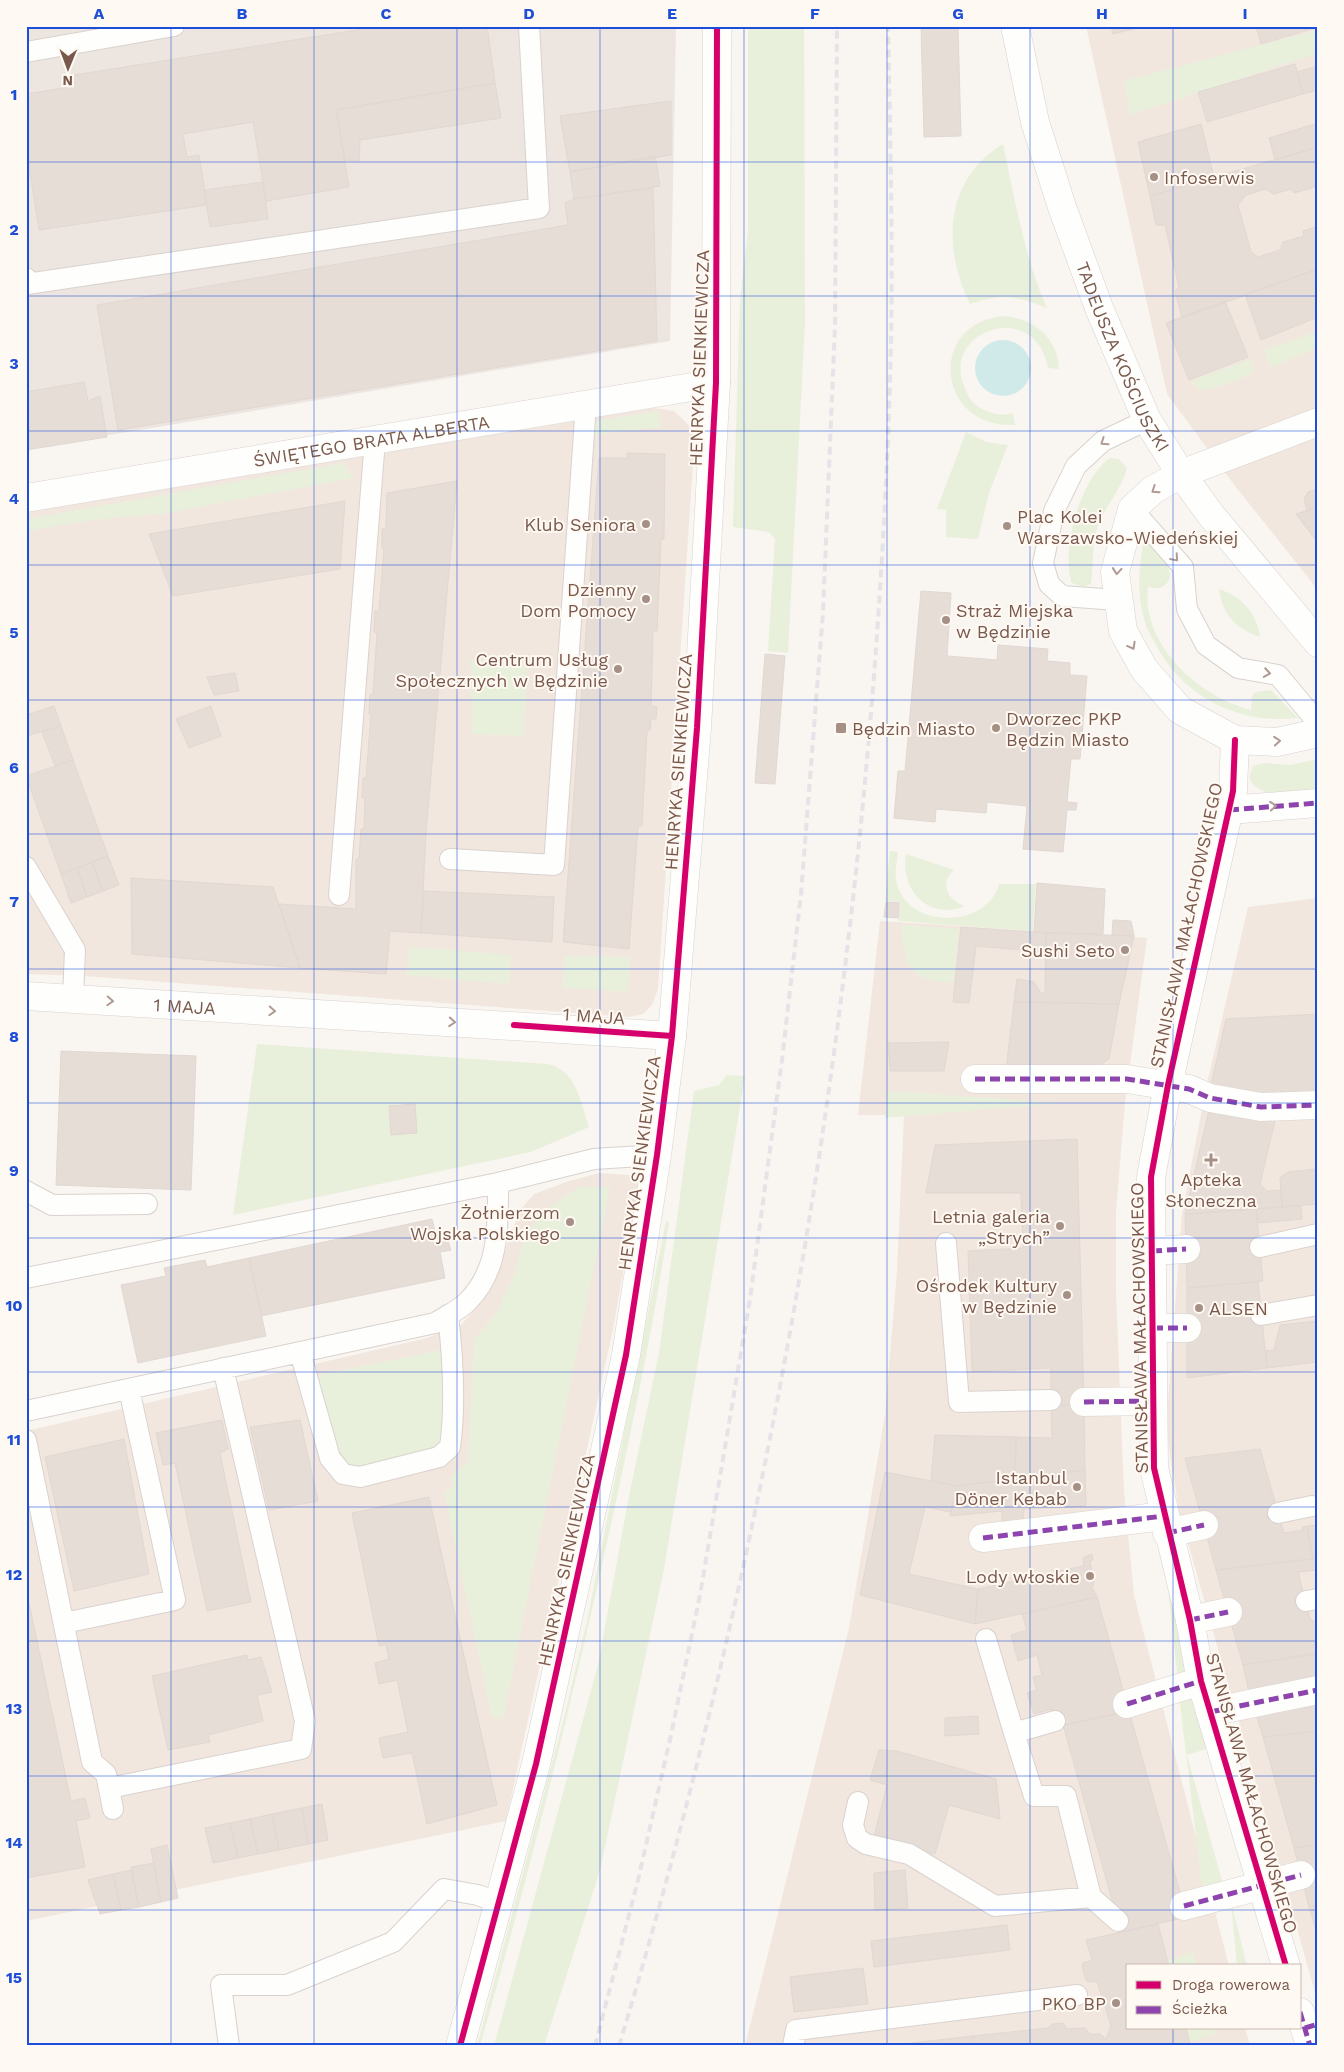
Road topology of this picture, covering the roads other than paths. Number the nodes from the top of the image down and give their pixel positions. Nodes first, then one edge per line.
1 (174, 26) edge
2 (529, 26) edge
3 (717, 26) edge
4 (1015, 26) edge
5 (26, 52) edge
6 (26, 278) edge
7 (716, 383) junction
8 (586, 404) junction
9 (1147, 420) junction
10 (1318, 422) edge
11 (375, 440) junction
12 (1181, 474) junction
13 (26, 498) edge
14 (1132, 509) junction
15 (1118, 600) junction
16 (1318, 643) edge
17 (1318, 723) edge
18 (1318, 733) edge
19 (1235, 740) junction
20 (1318, 803) edge
21 (1229, 810) junction
22 (450, 859) dead end
23 (26, 867) edge
24 (339, 895) dead end
25 (26, 996) edge
26 (73, 998) junction
27 (672, 1036) junction
28 (974, 1079) dead end
29 (1168, 1085) junction
30 (1318, 1106) edge
31 (658, 1155) junction
32 (498, 1183) junction
33 (26, 1191) edge
34 (147, 1204) dead end
35 (1318, 1234) edge
36 (946, 1243) dead end
37 (1260, 1247) dead end
38 (1186, 1249) dead end
39 (1152, 1251) junction
40 (26, 1278) edge
41 (1318, 1305) edge
42 (448, 1315) junction
43 (1261, 1315) dead end
44 (1153, 1328) junction
45 (1186, 1328) dead end
46 (300, 1352) junction
47 (223, 1368) junction
48 (129, 1389) junction
49 (1052, 1400) dead end
50 (1084, 1402) dead end
51 (1153, 1402) junction
52 (26, 1411) edge
53 (26, 1440) edge
54 (1312, 1506) dead end
55 (1278, 1512) dead end
56 (1166, 1524) junction
57 (1204, 1525) dead end
58 (983, 1538) dead end
59 (1228, 1612) dead end
60 (1190, 1620) junction
61 (64, 1623) junction
62 (986, 1639) dead end
63 (1201, 1681) junction
64 (1318, 1690) edge
65 (1127, 1704) dead end
66 (1210, 1712) junction
67 (1055, 1721) dead end
68 (1014, 1733) junction
69 (109, 1788) junction
70 (858, 1802) dead end
71 (113, 1809) dead end
72 (1301, 1875) dead end
73 (1262, 1884) junction
74 (1091, 1897) junction
75 (500, 1902) junction
76 (1184, 1906) dead end
77 (1118, 1921) dead end
78 (1285, 1964) edge
79 (1077, 1995) dead end
80 (229, 2046) edge
81 (460, 2046) edge
82 (793, 2046) edge

1 - 5 lane
2 - 6 lane
3 - 7 street, HENRYKA SIENKIEWICZA
4 - 9 street, TADEUSZA KOŚCIUSZKI
7 - 8 street, ŚWIĘTEGO BRATA ALBERTA
7 - 27 street, HENRYKA SIENKIEWICZA
8 - 11 street, ŚWIĘTEGO BRATA ALBERTA
8 - 22 lane
9 - 12 street, TADEUSZA KOŚCIUSZKI
9 -> 15 lane
10 - 12 street
11 - 13 street, ŚWIĘTEGO BRATA ALBERTA
11 - 24 lane
12 -> 14 street
12 - 16 street, TADEUSZA KOŚCIUSZKI
14 -> 15 street
14 -> 17 lane
15 -> 19 street
19 -> 18 street
19 - 21 street, STANISŁAWA MAŁACHOWSKIEGO
21 -> 20 street
21 - 29 street, STANISŁAWA MAŁACHOWSKIEGO
23 - 26 lane
25 - 26 street, 1 MAJA
26 -> 27 street, 1 MAJA
27 - 31 street, HENRYKA SIENKIEWICZA
28 - 29 street
29 - 30 street
29 - 39 street, STANISŁAWA MAŁACHOWSKIEGO
31 - 32 lane
31 - 75 street, HENRYKA SIENKIEWICZA
32 - 40 lane
32 - 42 lane
33 - 34 lane
35 - 37 lane
36 - 49 lane
38 - 39 street
39 - 44 street, STANISŁAWA MAŁACHOWSKIEGO
41 - 43 lane
42 - 46 lane
42 - 46 lane
44 - 45 street
44 - 51 street, STANISŁAWA MAŁACHOWSKIEGO
46 - 47 lane
47 - 48 lane
47 - 69 lane
48 - 52 lane
48 - 61 lane
50 - 51 street
51 - 56 street, STANISŁAWA MAŁACHOWSKIEGO
53 - 61 lane
54 - 55 lane
56 - 57 street
56 - 58 street
56 - 60 street, STANISŁAWA MAŁACHOWSKIEGO
59 - 60 street
60 - 63 street, STANISŁAWA MAŁACHOWSKIEGO
61 - 69 lane
62 - 68 lane
63 - 65 street
63 - 66 street, STANISŁAWA MAŁACHOWSKIEGO
64 - 66 street
66 - 73 street, STANISŁAWA MAŁACHOWSKIEGO
67 - 68 lane
68 - 74 lane
69 - 71 lane
70 - 74 lane
72 - 73 street
73 - 76 street
73 - 78 street, STANISŁAWA MAŁACHOWSKIEGO
74 - 77 lane
75 - 80 lane
75 - 81 street, HENRYKA SIENKIEWICZA
79 - 82 lane

